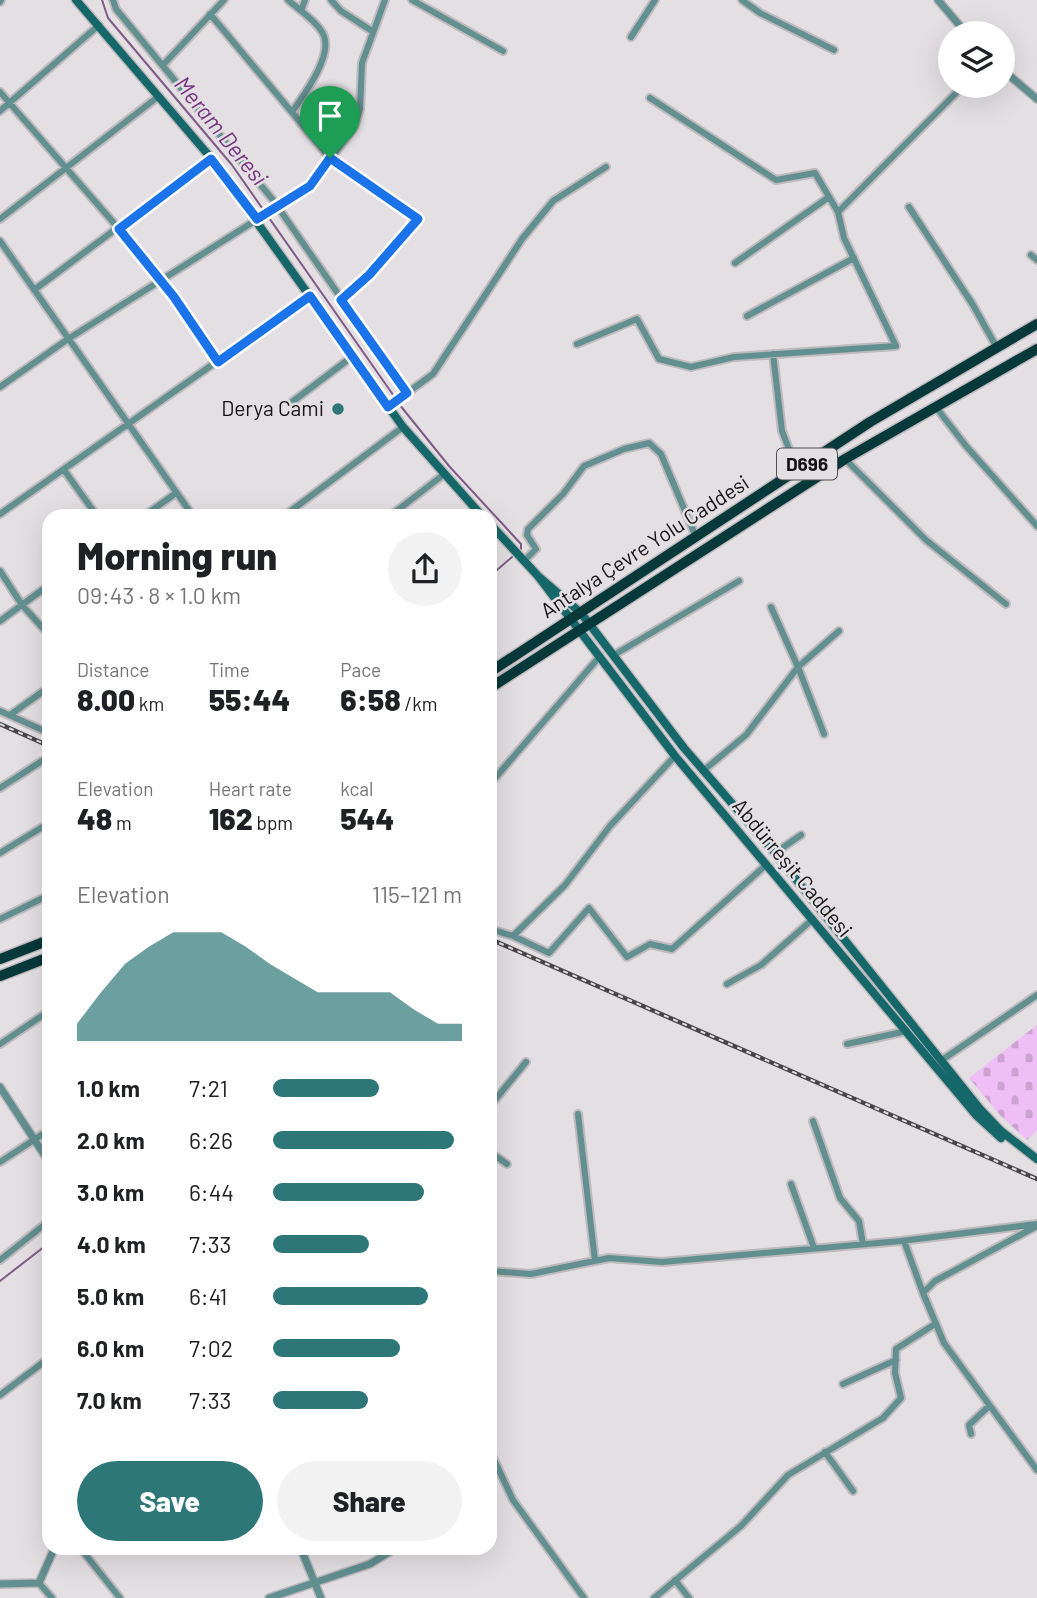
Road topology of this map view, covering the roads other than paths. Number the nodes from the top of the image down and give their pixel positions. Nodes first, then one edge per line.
1 (77, 0) edge
2 (113, 0) edge
3 (224, 0) edge
4 (288, 0) edge
5 (305, 0) edge
6 (331, 0) edge
7 (385, 0) edge
8 (412, 0) edge
9 (655, 0) edge
10 (742, 0) edge
11 (938, 0) edge
12 (300, 11) junction
13 (210, 14) junction
14 (956, 21) edge
15 (99, 25) junction
16 (372, 31) junction
17 (631, 37) dead end
18 (834, 50) dead end
19 (503, 51) dead end
20 (164, 64) junction
21 (1015, 80) edge
22 (0, 92) edge
23 (159, 96) junction
24 (650, 98) dead end
25 (951, 98) edge
26 (1037, 99) edge
27 (11, 101) junction
28 (0, 111) edge
29 (292, 112) junction
30 (330, 158) junction
31 (211, 159) junction
32 (67, 167) junction
33 (607, 167) dead end
34 (829, 197) junction
35 (278, 206) junction
36 (909, 207) dead end
37 (838, 212) junction
38 (259, 217) junction
39 (0, 219) edge
40 (119, 229) junction
41 (0, 241) edge
42 (854, 258) junction
43 (734, 263) dead end
44 (162, 282) junction
45 (34, 290) junction
46 (310, 296) junction
47 (341, 300) junction
48 (747, 316) dead end
49 (1037, 324) edge
50 (68, 340) junction
51 (577, 344) dead end
52 (998, 349) junction
53 (1037, 349) edge
54 (772, 354) junction
55 (353, 356) junction
56 (218, 362) junction
57 (0, 387) edge
58 (404, 395) junction
59 (292, 402) dead end
60 (391, 405) junction
61 (935, 406) junction
62 (129, 426) junction
63 (403, 427) junction
64 (845, 459) junction
65 (64, 470) junction
66 (797, 470) junction
67 (443, 475) junction
68 (176, 493) junction
69 (92, 509) edge
70 (154, 509) edge
71 (188, 509) edge
72 (299, 509) edge
73 (399, 509) edge
74 (475, 509) edge
75 (0, 514) edge
76 (1037, 526) edge
77 (497, 532) edge
78 (695, 537) junction
79 (524, 561) junction
80 (0, 571) edge
81 (538, 576) junction
82 (739, 581) dead end
83 (42, 590) edge
84 (1006, 604) dead end
85 (22, 605) junction
86 (771, 607) dead end
87 (581, 613) junction
88 (571, 619) junction
89 (0, 621) edge
90 (590, 623) junction
91 (42, 627) edge
92 (580, 630) junction
93 (839, 631) dead end
94 (614, 655) junction
95 (600, 656) junction
96 (497, 667) edge
97 (798, 667) junction
98 (497, 683) edge
99 (42, 692) edge
100 (0, 711) edge
101 (10, 715) junction
102 (42, 730) edge
103 (824, 734) dead end
104 (675, 756) junction
105 (42, 761) dead end
106 (703, 771) junction
107 (497, 776) edge
108 (0, 788) edge
109 (42, 827) edge
110 (801, 835) dead end
111 (0, 853) edge
112 (775, 853) junction
113 (766, 865) junction
114 (42, 898) edge
115 (0, 919) edge
116 (813, 919) junction
117 (497, 931) edge
118 (513, 936) junction
119 (42, 943) edge
120 (0, 958) edge
121 (42, 960) edge
122 (0, 976) edge
123 (727, 984) dead end
124 (1037, 995) edge
125 (42, 1017) edge
126 (907, 1031) junction
127 (0, 1044) edge
128 (847, 1044) dead end
129 (942, 1060) junction
130 (526, 1062) dead end
131 (0, 1088) edge
132 (497, 1097) edge
133 (578, 1114) dead end
134 (813, 1121) dead end
135 (42, 1135) edge
136 (34, 1140) junction
137 (42, 1152) edge
138 (497, 1157) edge
139 (1037, 1159) edge
140 (0, 1162) edge
141 (507, 1164) dead end
142 (1037, 1167) edge
143 (791, 1184) dead end
144 (1037, 1225) edge
145 (42, 1227) edge
146 (904, 1241) junction
147 (863, 1244) junction
148 (814, 1248) junction
149 (0, 1260) edge
150 (595, 1261) junction
151 (497, 1272) edge
152 (923, 1293) junction
153 (935, 1324) junction
154 (896, 1360) junction
155 (42, 1363) edge
156 (843, 1384) dead end
157 (0, 1395) edge
158 (988, 1407) junction
159 (971, 1434) dead end
160 (825, 1452) junction
161 (497, 1467) edge
162 (1037, 1470) edge
163 (853, 1491) dead end
164 (51, 1555) edge
165 (86, 1555) edge
166 (304, 1555) edge
167 (384, 1555) edge
168 (675, 1580) junction
169 (316, 1581) junction
170 (39, 1583) junction
171 (0, 1584) edge
172 (52, 1598) edge
173 (120, 1598) edge
174 (269, 1598) edge
175 (321, 1598) edge
176 (584, 1598) edge
177 (654, 1598) edge
178 (689, 1598) edge

1 - 15 main road
2 - 20 street
3 - 13 street
4 - 12 street
5 - 12 street
6 - 16 street
7 - 16 street
8 - 19 street
9 - 17 street
10 - 18 street
11 - 14 street
12 - 29 street
13 - 20 street
13 - 29 street
15 - 23 main road
15 - 27 street
16 - 30 street
20 - 35 street
21 - 26 street
22 - 27 street
23 - 31 main road
23 - 32 street
24 - 34 street
25 - 37 street
27 - 28 street
27 - 32 street
29 - 30 street
30 - 35 street
30 - 47 street
31 - 38 main road
31 - 40 street
32 - 39 street
32 - 40 street
33 - 58 street
34 - 37 street
34 - 43 street
35 - 38 street
35 - 47 street
36 - 52 street
37 - 42 street
38 - 44 street
38 - 46 main road
40 - 44 street
40 - 45 street
41 - 45 street
42 - 48 street
42 - 54 street
44 - 50 street
44 - 56 street
45 - 50 street
46 - 55 main road
46 - 56 street
47 - 58 street
49 - 52 highway, Antalya Çevre Yolu Caddesi / D696
50 - 57 street
50 - 62 street
51 - 54 street
52 - 66 highway, Antalya Çevre Yolu Caddesi / D696
53 - 61 highway, Antalya Çevre Yolu Caddesi / D696
54 - 66 street
55 - 59 street
55 - 60 main road
56 - 62 street
58 - 60 street
60 - 63 main road
61 - 64 highway, Antalya Çevre Yolu Caddesi / D696
61 - 76 street
62 - 65 street
62 - 68 street
63 - 67 main road
63 - 72 street
64 - 84 street
64 - 90 highway, Antalya Çevre Yolu Caddesi / D696
65 - 69 street
65 - 75 street
66 - 78 highway, Antalya Çevre Yolu Caddesi / D696
67 - 73 street
67 - 74 main road
68 - 70 street
68 - 71 street
77 - 79 main road, Abdürreşit Caddesi
78 - 79 street
78 - 87 highway, Antalya Çevre Yolu Caddesi / D696
79 - 81 main road, Abdürreşit Caddesi
80 - 85 street
81 - 87 main road, Abdürreşit Caddesi
81 - 88 main road, Abdürreşit Caddesi
82 - 94 street
83 - 85 street
85 - 89 street
85 - 91 street
86 - 97 street
87 - 88 highway, Antalya Çevre Yolu Caddesi / D696
87 - 90 main road, Abdürreşit Caddesi
88 - 92 main road, Abdürreşit Caddesi
88 - 96 highway, Antalya Çevre Yolu Caddesi / D696
90 - 92 highway, Antalya Çevre Yolu Caddesi / D696
90 - 94 main road, Abdürreşit Caddesi
92 - 95 main road, Abdürreşit Caddesi
92 - 98 highway, Antalya Çevre Yolu Caddesi / D696
93 - 97 street
94 - 106 main road, Abdürreşit Caddesi
95 - 104 main road, Abdürreşit Caddesi
95 - 107 street
97 - 103 street
97 - 106 street
99 - 101 street
100 - 101 street
101 - 102 street
104 - 113 main road, Abdürreşit Caddesi
104 - 118 street
105 - 108 street
106 - 112 main road, Abdürreşit Caddesi
109 - 111 street
110 - 112 street
112 - 129 main road, Abdürreşit Caddesi
113 - 116 main road, Abdürreşit Caddesi
113 - 118 street
114 - 115 street
116 - 123 street
116 - 126 main road, Abdürreşit Caddesi
117 - 118 street
119 - 120 highway
121 - 122 highway
124 - 129 street
125 - 127 street
126 - 128 street
126 - 142 main road, Abdürreşit Caddesi
129 - 139 main road, Abdürreşit Caddesi
130 - 132 street
131 - 136 street
133 - 150 street
134 - 147 street
135 - 136 street
136 - 137 street
136 - 140 street
138 - 141 street
143 - 148 street
144 - 146 street
144 - 152 street
145 - 149 street
146 - 147 street
146 - 152 street
147 - 148 street
148 - 150 street
150 - 151 street
152 - 153 street
153 - 154 street
153 - 158 street
154 - 156 street
154 - 160 street
155 - 157 street
158 - 159 street
158 - 162 street
160 - 163 street
160 - 168 street
161 - 176 street
164 - 170 street
165 - 173 street
166 - 169 street
167 - 169 street
168 - 177 street
168 - 178 street
169 - 174 street
169 - 175 street
170 - 171 street
170 - 172 street

